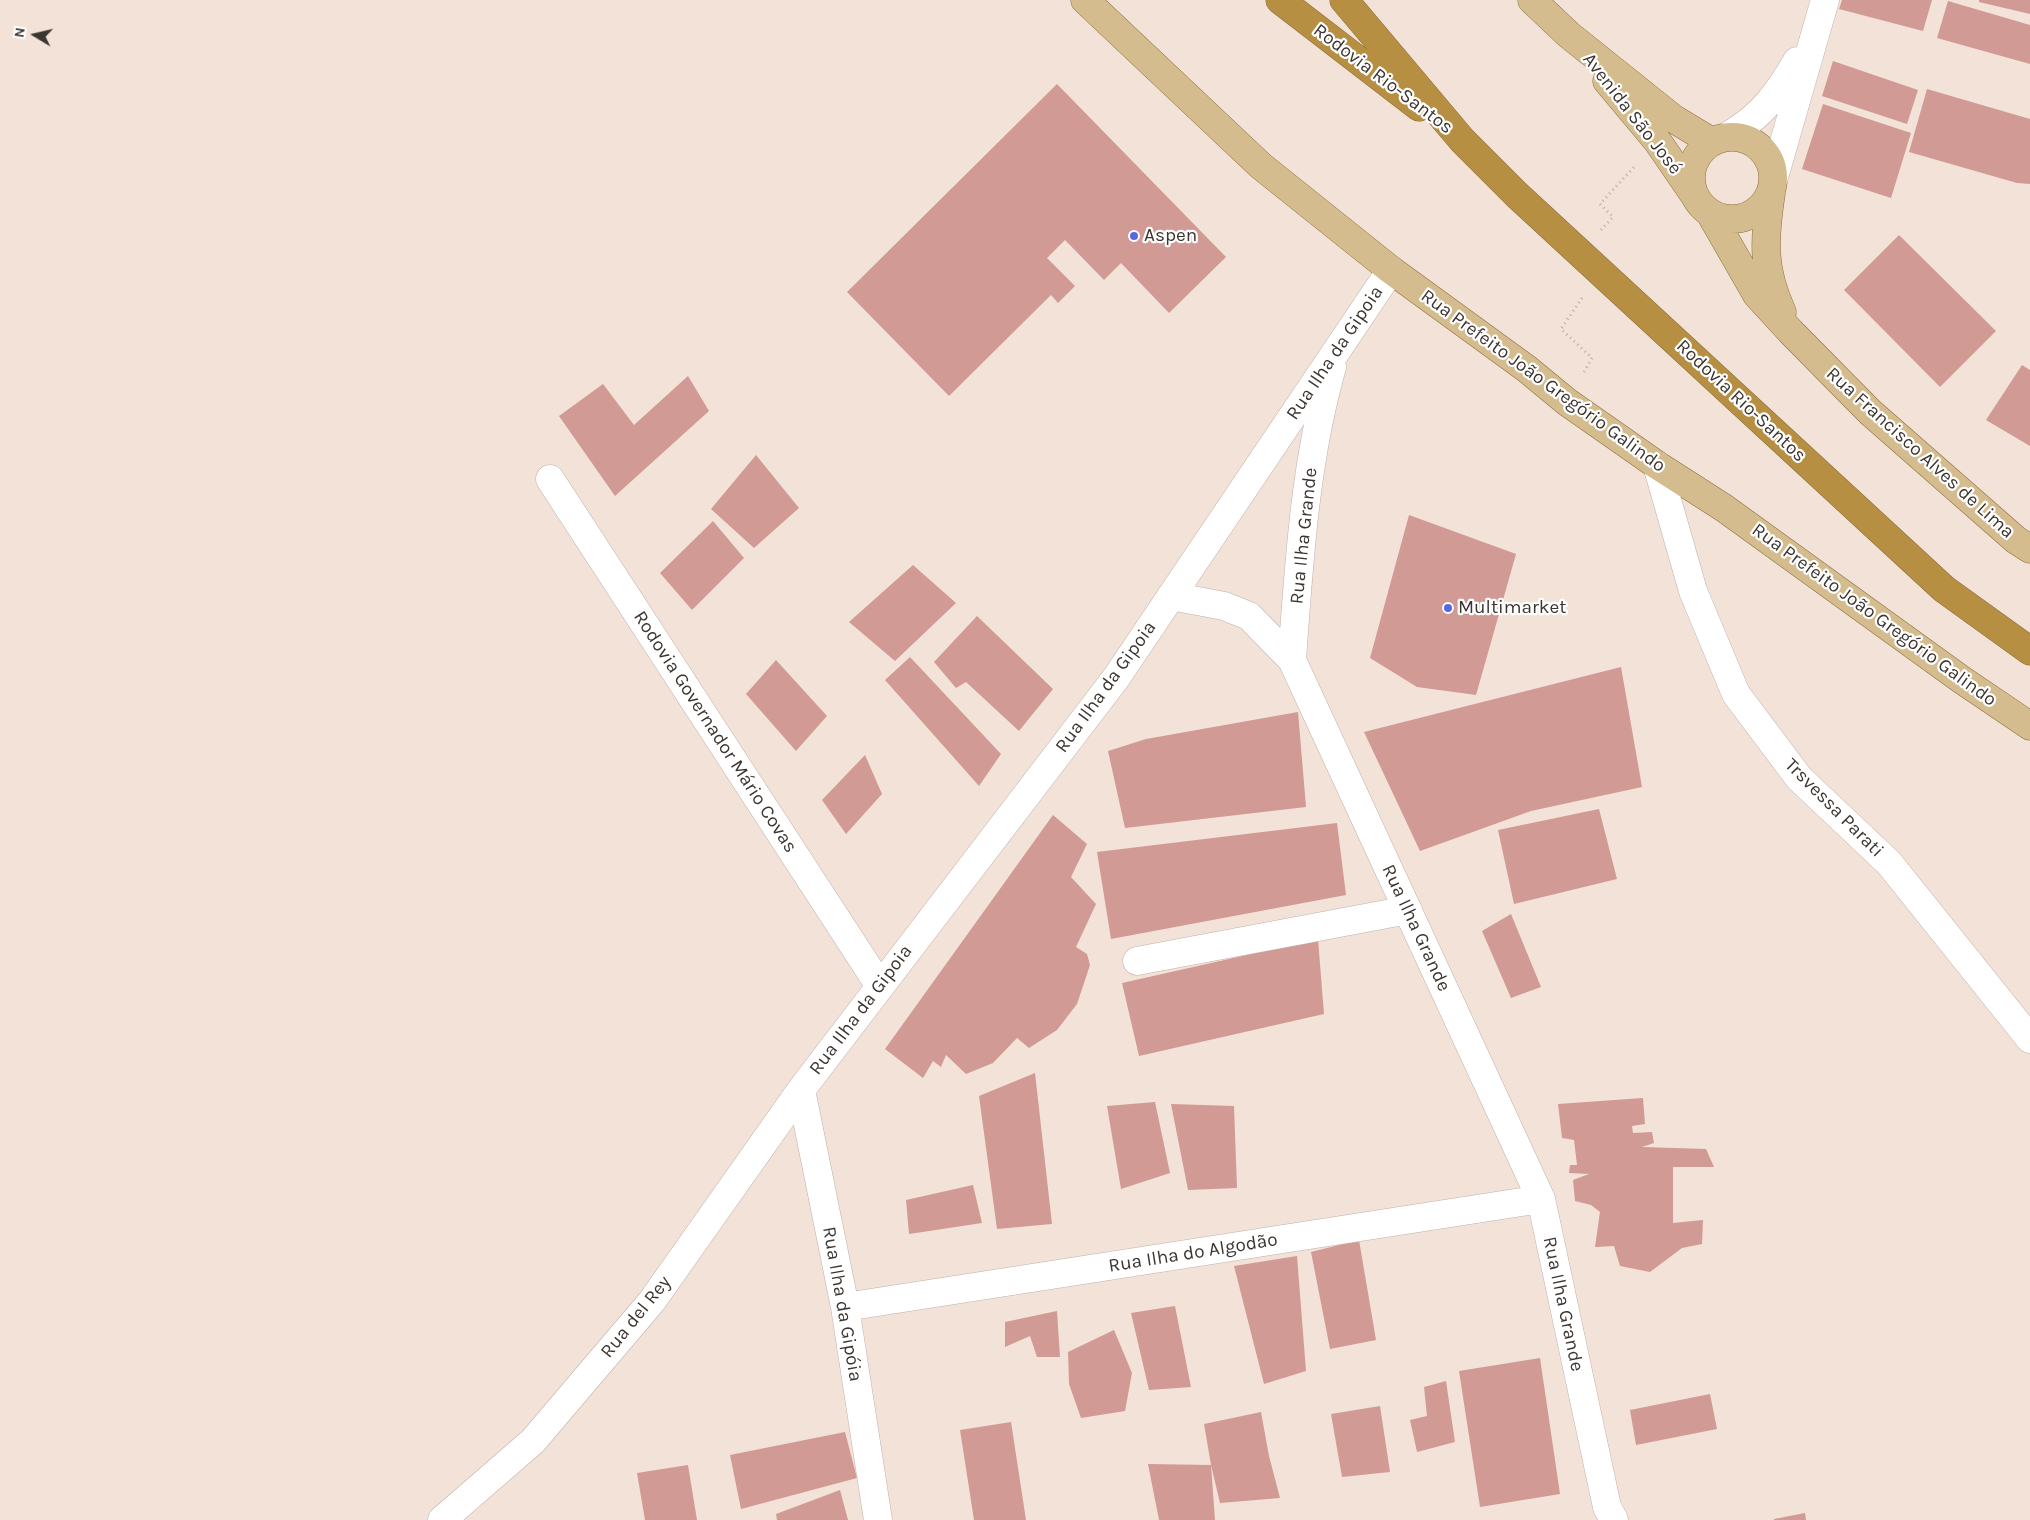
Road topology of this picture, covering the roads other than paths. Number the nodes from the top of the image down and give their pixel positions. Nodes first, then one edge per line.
1 (1085, 0) edge
2 (1280, 0) edge
3 (1344, 0) edge
4 (1532, 0) edge
5 (1822, 13) edge
6 (1569, 35) junction
7 (1720, 139) junction
8 (1462, 140) junction
9 (1773, 185) junction
10 (1701, 203) junction
11 (1391, 270) junction
12 (1791, 332) junction
13 (1338, 347) junction
14 (1657, 465) junction
15 (550, 479) dead end
16 (2030, 549) edge
17 (1171, 596) junction
18 (2030, 651) edge
19 (1292, 660) junction
20 (2030, 726) edge
21 (1408, 910) junction
22 (1137, 961) dead end
23 (880, 986) junction
24 (2030, 1039) edge
25 (801, 1090) junction
26 (1541, 1200) junction
27 (844, 1307) junction
28 (1608, 1516) edge
29 (442, 1520) edge
30 (878, 1520) edge

1 - 11 main road, Rua Prefeito João Gregório Galindo
2 - 8 highway, Rodovia Rio-Santos
3 - 8 highway, Rodovia Rio-Santos
4 - 6 main road, Avenida São José
5 - 7 street
5 - 9 street
6 - 7 main road, Avenida São José
6 - 10 main road, Avenida São José
7 - 9 main road, Avenida São José
7 - 10 main road, Avenida São José
8 - 18 highway, Rodovia Rio-Santos
9 - 10 main road
9 - 12 main road, Rua Francisco Alves de Lima
10 - 12 main road, Rua Francisco Alves de Lima
11 - 13 street, Rua Ilha da Gipoia
11 - 14 main road, Rua Prefeito João Gregório Galindo
12 - 16 main road, Rua Francisco Alves de Lima
13 - 17 street, Rua Ilha da Gipoia
13 - 19 street, Rua Ilha Grande
14 - 20 main road, Rua Prefeito João Gregório Galindo
14 - 24 street, Trsvessa Parati
15 - 23 street, Rodovia Governador Mário Covas
17 - 19 street
17 - 23 street, Rua Ilha da Gipoia
19 - 21 street, Rua Ilha Grande
21 - 22 street
21 - 26 street, Rua Ilha Grande
23 - 25 street, Rua Ilha da Gipoia
25 - 27 street, Rua Ilha da Gipóia
25 - 29 street, Rua del Rey
26 - 27 street, Rua Ilha do Algodão
26 - 28 street, Rua Ilha Grande
27 - 30 street, Rua Ilha da Gipóia

